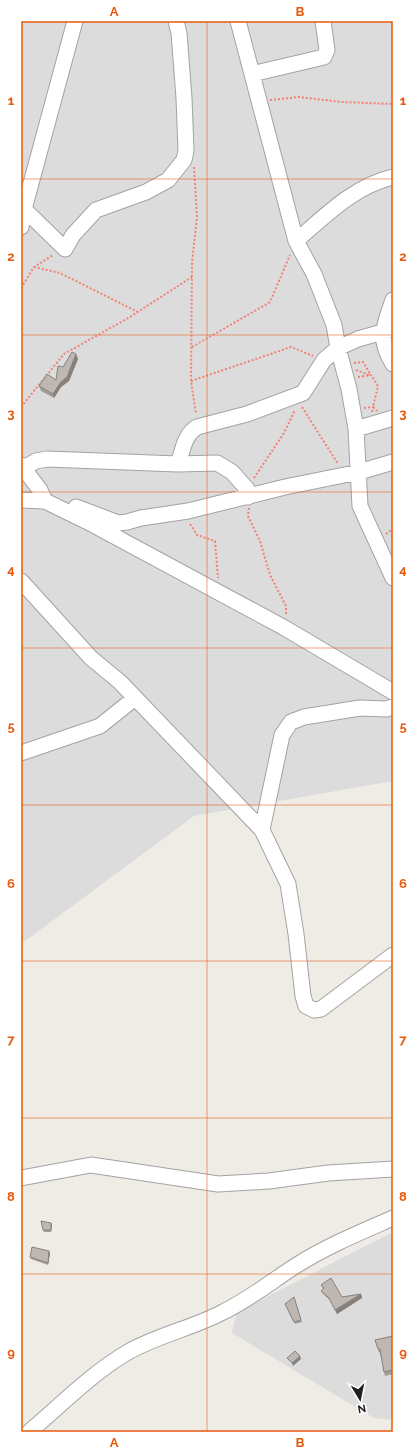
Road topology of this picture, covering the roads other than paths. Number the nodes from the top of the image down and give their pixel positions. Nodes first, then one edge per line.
1 (75, 21) edge
2 (176, 21) edge
3 (238, 21) edge
4 (323, 21) edge
5 (252, 74) junction
6 (393, 177) edge
7 (24, 209) junction
8 (21, 227) edge
9 (296, 241) junction
10 (393, 300) edge
11 (387, 330) edge
12 (338, 348) junction
13 (393, 364) edge
14 (390, 419) edge
15 (356, 429) junction
16 (393, 462) edge
17 (178, 464) junction
18 (22, 467) edge
19 (352, 474) junction
20 (248, 497) junction
21 (21, 500) edge
22 (49, 503) junction
23 (393, 578) edge
24 (21, 581) edge
25 (393, 692) edge
26 (135, 698) junction
27 (393, 707) edge
28 (21, 753) edge
29 (262, 830) junction
30 (393, 955) edge
31 (393, 1169) edge
32 (21, 1178) edge
33 (393, 1218) edge
34 (29, 1432) edge

1 - 7 street
2 - 7 street
3 - 5 street
4 - 5 street
5 - 9 street
6 - 9 street
7 - 8 street
9 - 12 street
10 - 11 street
11 - 12 street
11 - 13 street
12 - 15 street
12 - 17 street
14 - 15 street
15 - 19 street
16 - 19 street
17 - 18 street
17 - 20 street
18 - 22 street
19 - 20 street
19 - 23 street
20 - 22 street
21 - 22 street
22 - 25 street
24 - 26 street
26 - 28 street
26 - 29 street
27 - 29 street
29 - 30 street
31 - 32 street
33 - 34 street

